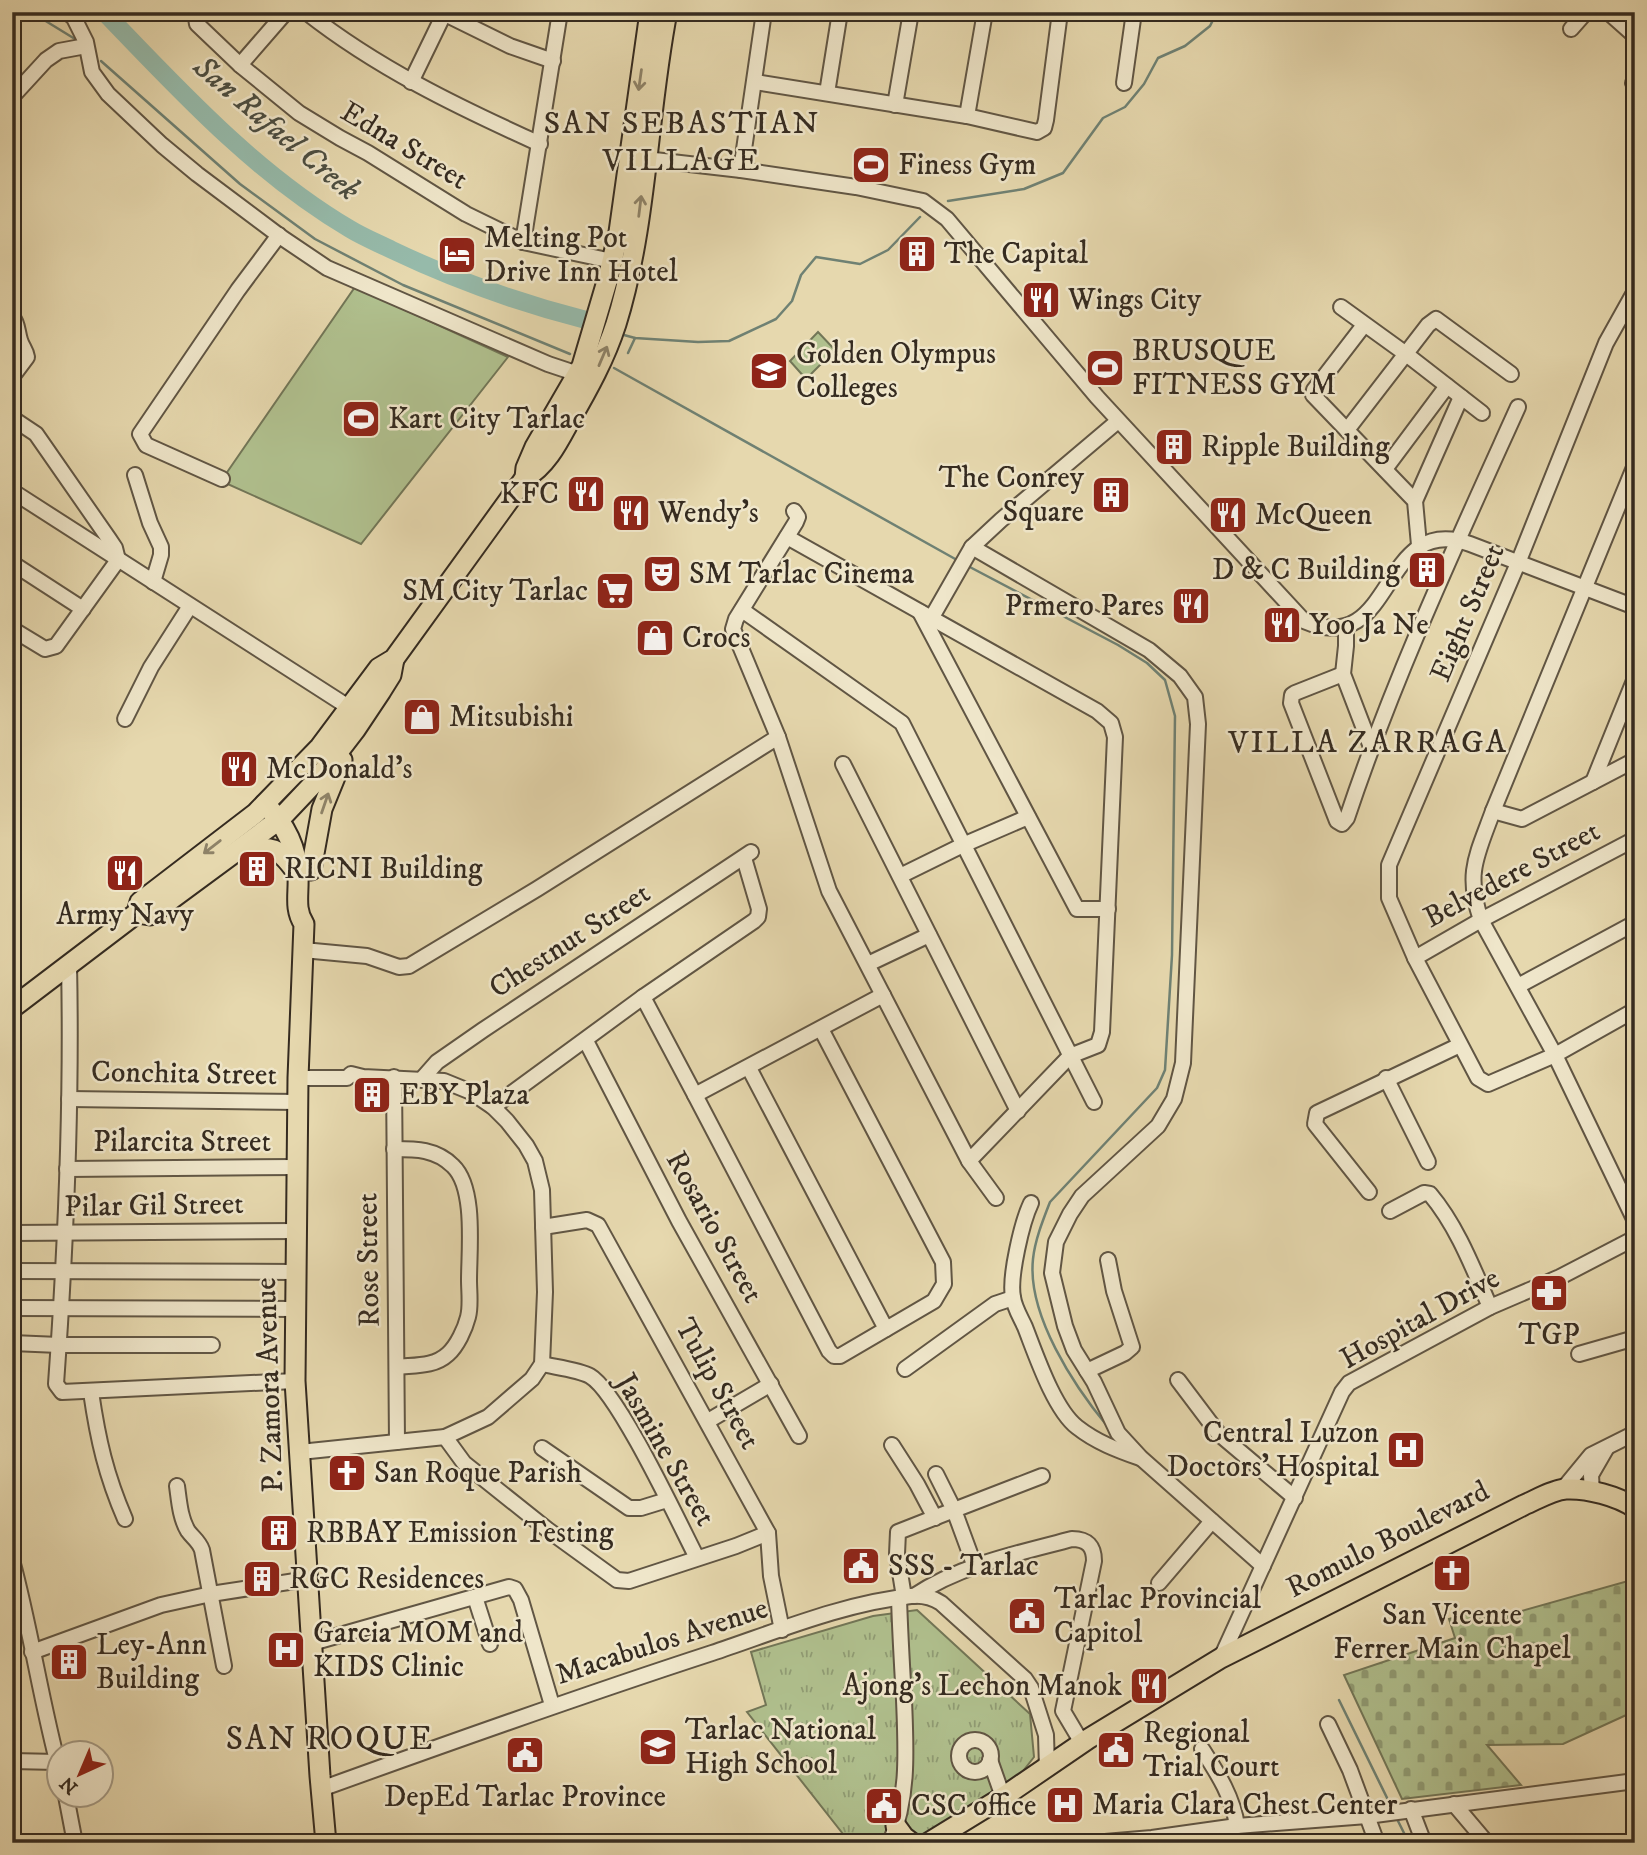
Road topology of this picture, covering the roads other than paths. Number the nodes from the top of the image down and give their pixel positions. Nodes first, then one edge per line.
1 (286, 12) edge
2 (306, 12) edge
3 (560, 12) edge
4 (650, 12) edge
5 (667, 12) edge
6 (764, 12) edge
7 (840, 12) edge
8 (911, 12) edge
9 (985, 12) edge
10 (1060, 12) edge
11 (1133, 12) edge
12 (1586, 12) edge
13 (1608, 12) edge
14 (442, 13) edge
15 (71, 14) edge
16 (196, 18) edge
17 (1571, 29) dead end
18 (1635, 36) edge
19 (86, 46) junction
20 (553, 61) junction
21 (240, 65) junction
22 (411, 82) junction
23 (755, 82) junction
24 (1124, 83) dead end
25 (827, 93) junction
26 (12, 97) edge
27 (895, 105) junction
28 (967, 116) junction
29 (540, 144) junction
30 (637, 158) junction
31 (741, 170) junction
32 (279, 235) junction
33 (523, 242) junction
34 (612, 261) junction
35 (1635, 291) edge
36 (1341, 307) dead end
37 (12, 316) edge
38 (1364, 325) junction
39 (17, 347) edge
40 (1406, 354) junction
41 (578, 374) junction
42 (1511, 374) dead end
43 (12, 377) edge
44 (1447, 386) junction
45 (1461, 397) junction
46 (1518, 407) dead end
47 (1482, 413) dead end
48 (12, 418) edge
49 (1118, 421) junction
50 (1347, 430) junction
51 (1635, 465) edge
52 (1385, 469) junction
53 (135, 475) dead end
54 (525, 478) junction
55 (222, 479) dead end
56 (12, 491) edge
57 (1415, 501) junction
58 (794, 511) dead end
59 (787, 537) junction
60 (1457, 540) junction
61 (1419, 545) junction
62 (971, 550) junction
63 (118, 560) junction
64 (12, 563) edge
65 (1518, 563) junction
66 (153, 582) junction
67 (1583, 589) junction
68 (190, 606) junction
69 (1635, 607) edge
70 (83, 609) junction
71 (742, 610) junction
72 (926, 615) junction
73 (1346, 627) junction
74 (12, 629) edge
75 (394, 659) junction
76 (1343, 674) junction
77 (1635, 678) edge
78 (350, 708) junction
79 (125, 719) dead end
80 (355, 730) junction
81 (778, 737) junction
82 (1371, 747) junction
83 (1635, 760) edge
84 (844, 764) dead end
85 (1593, 782) junction
86 (270, 799) junction
87 (1493, 811) junction
88 (284, 814) junction
89 (1028, 817) junction
90 (1635, 839) edge
91 (963, 845) junction
92 (237, 851) junction
93 (304, 872) junction
94 (900, 876) junction
95 (1108, 909) junction
96 (137, 913) junction
97 (1481, 920) junction
98 (1635, 923) edge
99 (929, 935) junction
100 (303, 950) junction
101 (1415, 958) junction
102 (69, 964) junction
103 (867, 964) junction
104 (1518, 986) junction
105 (883, 995) junction
106 (643, 997) junction
107 (12, 1008) edge
108 (1635, 1010) edge
109 (821, 1029) junction
110 (586, 1041) junction
111 (1460, 1045) junction
112 (1555, 1055) junction
113 (1070, 1056) junction
114 (749, 1068) junction
115 (394, 1077) junction
116 (298, 1078) junction
117 (1386, 1078) junction
118 (422, 1079) junction
119 (695, 1095) junction
120 (69, 1099) junction
121 (298, 1102) junction
122 (1094, 1102) dead end
123 (493, 1107) junction
124 (1018, 1111) junction
125 (394, 1149) junction
126 (969, 1161) junction
127 (1428, 1163) dead end
128 (296, 1167) junction
129 (67, 1169) junction
130 (1369, 1192) dead end
131 (996, 1198) dead end
132 (1031, 1203) dead end
133 (1390, 1211) dead end
134 (1635, 1221) edge
135 (543, 1227) junction
136 (296, 1231) junction
137 (12, 1233) edge
138 (64, 1234) junction
139 (1635, 1238) edge
140 (1108, 1260) dead end
141 (12, 1271) edge
142 (63, 1272) junction
143 (295, 1272) junction
144 (1013, 1298) junction
145 (1490, 1307) junction
146 (12, 1308) edge
147 (60, 1308) junction
148 (295, 1309) junction
149 (886, 1329) junction
150 (1635, 1338) edge
151 (12, 1343) edge
152 (59, 1345) junction
153 (212, 1345) dead end
154 (1580, 1354) dead end
155 (542, 1364) junction
156 (397, 1367) junction
157 (905, 1369) dead end
158 (1087, 1371) junction
159 (1178, 1380) dead end
160 (295, 1381) junction
161 (771, 1384) junction
162 (91, 1392) junction
163 (708, 1421) junction
164 (1635, 1433) edge
165 (799, 1436) dead end
166 (445, 1437) junction
167 (397, 1442) junction
168 (892, 1445) dead end
169 (1609, 1445) junction
170 (541, 1448) dead end
171 (300, 1452) junction
172 (1141, 1458) junction
173 (936, 1474) dead end
174 (1042, 1476) dead end
175 (177, 1486) dead end
176 (1563, 1489) junction
177 (1592, 1493) junction
178 (1295, 1498) junction
179 (667, 1500) junction
180 (1635, 1508) edge
181 (954, 1510) junction
182 (935, 1518) junction
183 (125, 1519) dead end
184 (1212, 1521) junction
185 (768, 1533) junction
186 (697, 1558) junction
187 (12, 1560) edge
188 (1264, 1566) junction
189 (975, 1567) junction
190 (308, 1579) junction
191 (1159, 1583) dead end
192 (211, 1594) junction
193 (475, 1597) junction
194 (905, 1597) junction
195 (782, 1630) junction
196 (312, 1643) junction
197 (490, 1644) dead end
198 (32, 1652) junction
199 (1221, 1658) junction
200 (224, 1666) dead end
201 (552, 1705) junction
202 (1063, 1711) junction
203 (1328, 1724) dead end
204 (1044, 1729) junction
205 (52, 1740) edge
206 (1082, 1743) junction
207 (1202, 1749) dead end
208 (990, 1760) dead end
209 (12, 1761) edge
210 (46, 1765) edge
211 (1047, 1768) junction
212 (1635, 1781) edge
213 (321, 1789) junction
214 (1003, 1797) junction
215 (1454, 1804) junction
216 (69, 1810) edge
217 (1409, 1810) junction
218 (1369, 1815) junction
219 (1237, 1826) junction
220 (893, 1835) edge
221 (954, 1836) edge
222 (1153, 1840) edge
223 (75, 1843) edge
224 (326, 1843) edge
225 (912, 1843) edge
226 (928, 1843) edge
227 (1093, 1843) edge
228 (1377, 1843) edge
229 (1424, 1843) edge
230 (1487, 1843) edge

1 - 21 street
2 - 22 street
3 - 20 street
4 -> 30 highway
5 - 30 highway
6 - 23 street
7 - 25 street
8 - 27 street
9 - 28 street
10 - 28 street
11 - 24 street
12 - 17 street
13 - 18 street
14 - 20 street
14 - 22 street
15 - 19 street
16 - 21 street, Edna Street
19 - 26 street
19 - 32 street
20 - 29 street
21 - 33 street, Edna Street
22 - 29 street
23 - 25 street
23 - 31 street
25 - 27 street
27 - 28 street
29 - 33 street
30 - 31 street
30 - 34 highway
54 -> 30 highway
31 - 49 street
32 - 41 street
32 - 55 street
33 - 34 street, Edna Street
34 - 41 highway
35 - 65 street, Eight Street
36 - 38 street
37 - 39 street
38 - 40 street
38 - 50 street
39 - 43 street
40 - 42 street
40 - 44 street
40 - 50 street
41 - 54 highway
44 - 45 street
44 - 52 street
45 - 47 street
45 - 57 street
46 - 60 street
48 - 63 street
49 - 62 street
49 - 73 street
50 - 52 street
51 - 67 street
52 - 57 street
53 - 66 street
54 - 75 highway
56 - 63 street
57 - 61 street
58 - 59 street
59 - 71 street
59 - 72 street
60 - 61 street
60 - 65 street
60 - 82 street
61 - 73 street
62 - 72 street
62 - 158 street
63 - 66 street
63 - 70 street
64 - 70 street
65 - 67 street
65 - 101 street, Eight Street
66 - 68 street
67 - 69 street
67 - 87 street
68 - 78 street
68 - 79 street
70 - 74 street
71 - 81 street
71 - 91 street
72 - 89 street
72 - 95 street
73 - 76 street
75 - 78 highway
75 - 80 highway
76 - 82 street
76 - 82 street
77 - 85 street
78 - 86 highway
80 - 88 highway
93 -> 80 highway
81 - 100 street
81 - 103 street
83 - 85 street
84 - 94 street
85 - 87 street
86 - 88 highway, P. Zamora Avenue
86 -> 96 highway
87 - 97 street
88 - 92 highway
88 - 93 highway, P. Zamora Avenue
89 - 91 street
89 - 95 street
90 - 97 street, Belvedere Street
91 - 94 street
91 - 113 street
92 - 93 highway
92 - 96 highway
93 - 100 highway, P. Zamora Avenue
94 - 99 street
95 - 113 street
96 - 102 highway
97 - 101 street, Belvedere Street
97 - 104 street
98 - 104 street
99 - 103 street
99 - 124 street
100 - 116 highway, P. Zamora Avenue
101 - 111 street, Eight Street
102 - 107 highway
102 - 120 street
103 - 105 street
104 - 112 street
105 - 109 street
105 - 126 street
106 - 110 street
106 - 118 street, Chestnut Street
106 - 119 street
108 - 112 street
109 - 114 street
109 - 149 street
110 - 123 street
110 - 161 street, Rosario Street
111 - 112 street, Eight Street
111 - 117 street
112 - 134 street
113 - 122 street
113 - 124 street
114 - 119 street
114 - 149 street
115 - 116 street
115 - 118 street
115 - 125 street, Rose Street
116 - 121 highway, P. Zamora Avenue
117 - 127 street
117 - 130 street
118 - 123 street
119 - 149 street
120 - 121 street, Conchita Street
120 - 129 street
121 - 128 highway, P. Zamora Avenue
123 - 135 street
124 - 126 street
125 - 156 street, Rose Street
125 - 156 street
126 - 131 street
128 - 129 street, Pilarcita Street
128 - 136 highway, P. Zamora Avenue
129 - 138 street
132 - 144 street
133 - 145 street
135 - 155 street
135 - 163 street, Tulip Street
136 - 138 street, Pilar Gil Street
136 - 143 highway, P. Zamora Avenue
137 - 138 street, Pilar Gil Street
138 - 142 street
139 - 145 street, Hospital Drive
140 - 158 street
141 - 142 street
142 - 143 street
142 - 147 street
143 - 148 highway, P. Zamora Avenue
144 - 157 street
144 - 172 street
145 - 178 street, Hospital Drive
146 - 147 street
147 - 148 street
147 - 152 street
148 - 160 highway, P. Zamora Avenue
150 - 154 street
151 - 152 street
152 - 153 street
152 - 162 street
155 - 166 street
155 - 179 street, Jasmine Street
156 - 167 street, Rose Street
158 - 172 street
159 - 178 street
160 - 162 street
160 - 171 highway, P. Zamora Avenue
161 - 163 street
161 - 165 street, Rosario Street
162 - 183 street
163 - 185 street, Tulip Street
164 - 169 street
166 - 167 street
166 - 186 street
167 - 171 street
168 - 182 street
169 - 176 street
169 - 177 street
170 - 179 street
171 - 190 highway, P. Zamora Avenue
172 - 184 street
173 - 181 street
174 - 181 street
175 - 192 street
176 - 177 highway
176 - 199 highway, Romulo Boulevard
177 - 180 highway
178 - 188 street, Hospital Drive
179 - 186 street, Jasmine Street
181 - 182 street
181 - 189 street
182 - 194 street
184 - 188 street
184 - 191 street
185 - 186 street
185 - 195 street, Tulip Street
187 - 198 street
188 - 199 street, Hospital Drive
189 - 194 street
189 - 202 street
190 - 192 street
190 - 196 highway, P. Zamora Avenue
192 - 198 street
192 - 200 street
193 - 196 street
193 - 197 street
193 - 201 street
194 - 195 street, Macabulos Avenue
194 - 204 street
194 - 220 street
195 - 201 street, Macabulos Avenue
196 - 213 highway, P. Zamora Avenue
198 - 205 street
199 - 206 highway, Romulo Boulevard
201 - 213 street, Macabulos Avenue
202 - 204 street
202 - 206 street
203 - 218 street
204 - 211 street
206 - 211 highway, Romulo Boulevard
207 - 219 street
208 - 214 street
209 - 210 street
211 - 214 highway, Romulo Boulevard
212 - 215 street
213 - 224 highway, P. Zamora Avenue
214 - 221 highway, Romulo Boulevard
215 - 217 street
215 - 230 street
216 - 223 street
217 - 218 street
217 - 229 street
218 - 219 street
218 - 228 street
219 - 222 street
220 - 225 highway
221 - 226 highway, Romulo Boulevard
222 - 227 street

